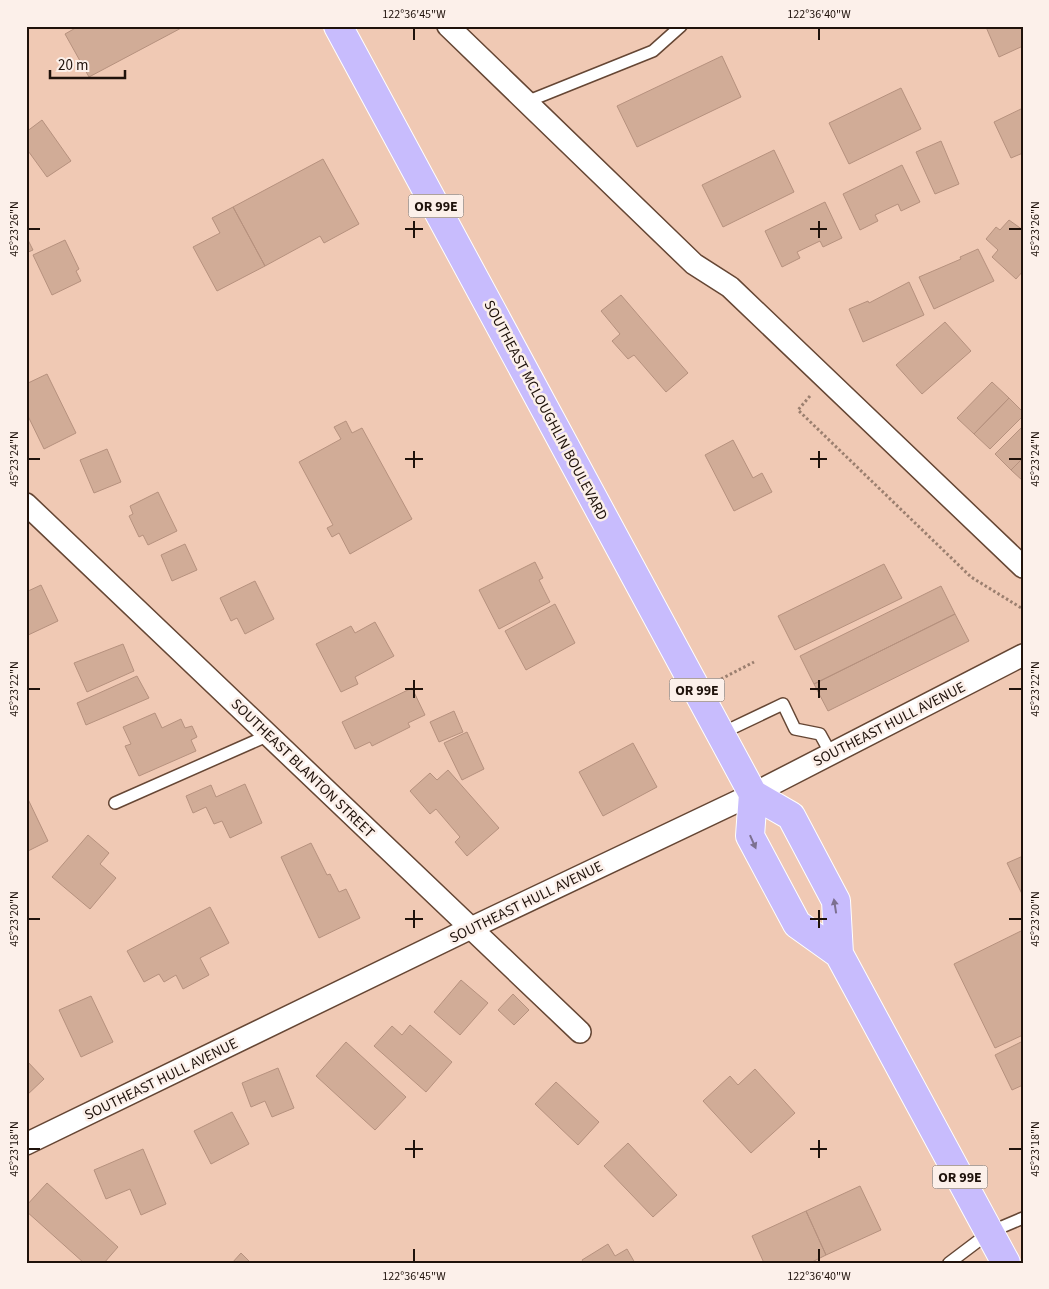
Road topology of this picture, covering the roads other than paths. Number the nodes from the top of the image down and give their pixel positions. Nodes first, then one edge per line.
1 (338, 26) edge
2 (448, 26) edge
3 (682, 26) edge
4 (526, 102) junction
5 (26, 504) edge
6 (1023, 567) edge
7 (1023, 655) edge
8 (720, 734) junction
9 (269, 735) junction
10 (831, 754) junction
11 (753, 794) junction
12 (115, 803) dead end
13 (471, 928) junction
14 (839, 954) junction
15 (580, 1032) dead end
16 (26, 1144) edge
17 (1023, 1218) edge
18 (990, 1232) junction
19 (949, 1263) edge
20 (1006, 1263) edge

1 - 8 main road, SOUTHEAST MCLOUGHLIN BOULEVARD / OR 99E
2 - 4 street
3 - 4 lane
4 - 6 street
5 - 9 street, SOUTHEAST BLANTON STREET
7 - 10 street, SOUTHEAST HULL AVENUE
8 - 10 lane
8 - 11 main road, SOUTHEAST MCLOUGHLIN BOULEVARD / OR 99E
9 - 12 lane
9 - 13 street, SOUTHEAST BLANTON STREET
10 - 11 street, SOUTHEAST HULL AVENUE
11 - 13 street, SOUTHEAST HULL AVENUE
14 -> 11 main road, OR 99E
11 -> 14 main road, OR 99E
13 - 15 street, SOUTHEAST BLANTON STREET
13 - 16 street, SOUTHEAST HULL AVENUE
14 - 18 main road, OR 99E
17 - 18 lane
18 - 19 lane
18 - 20 main road, OR 99E

